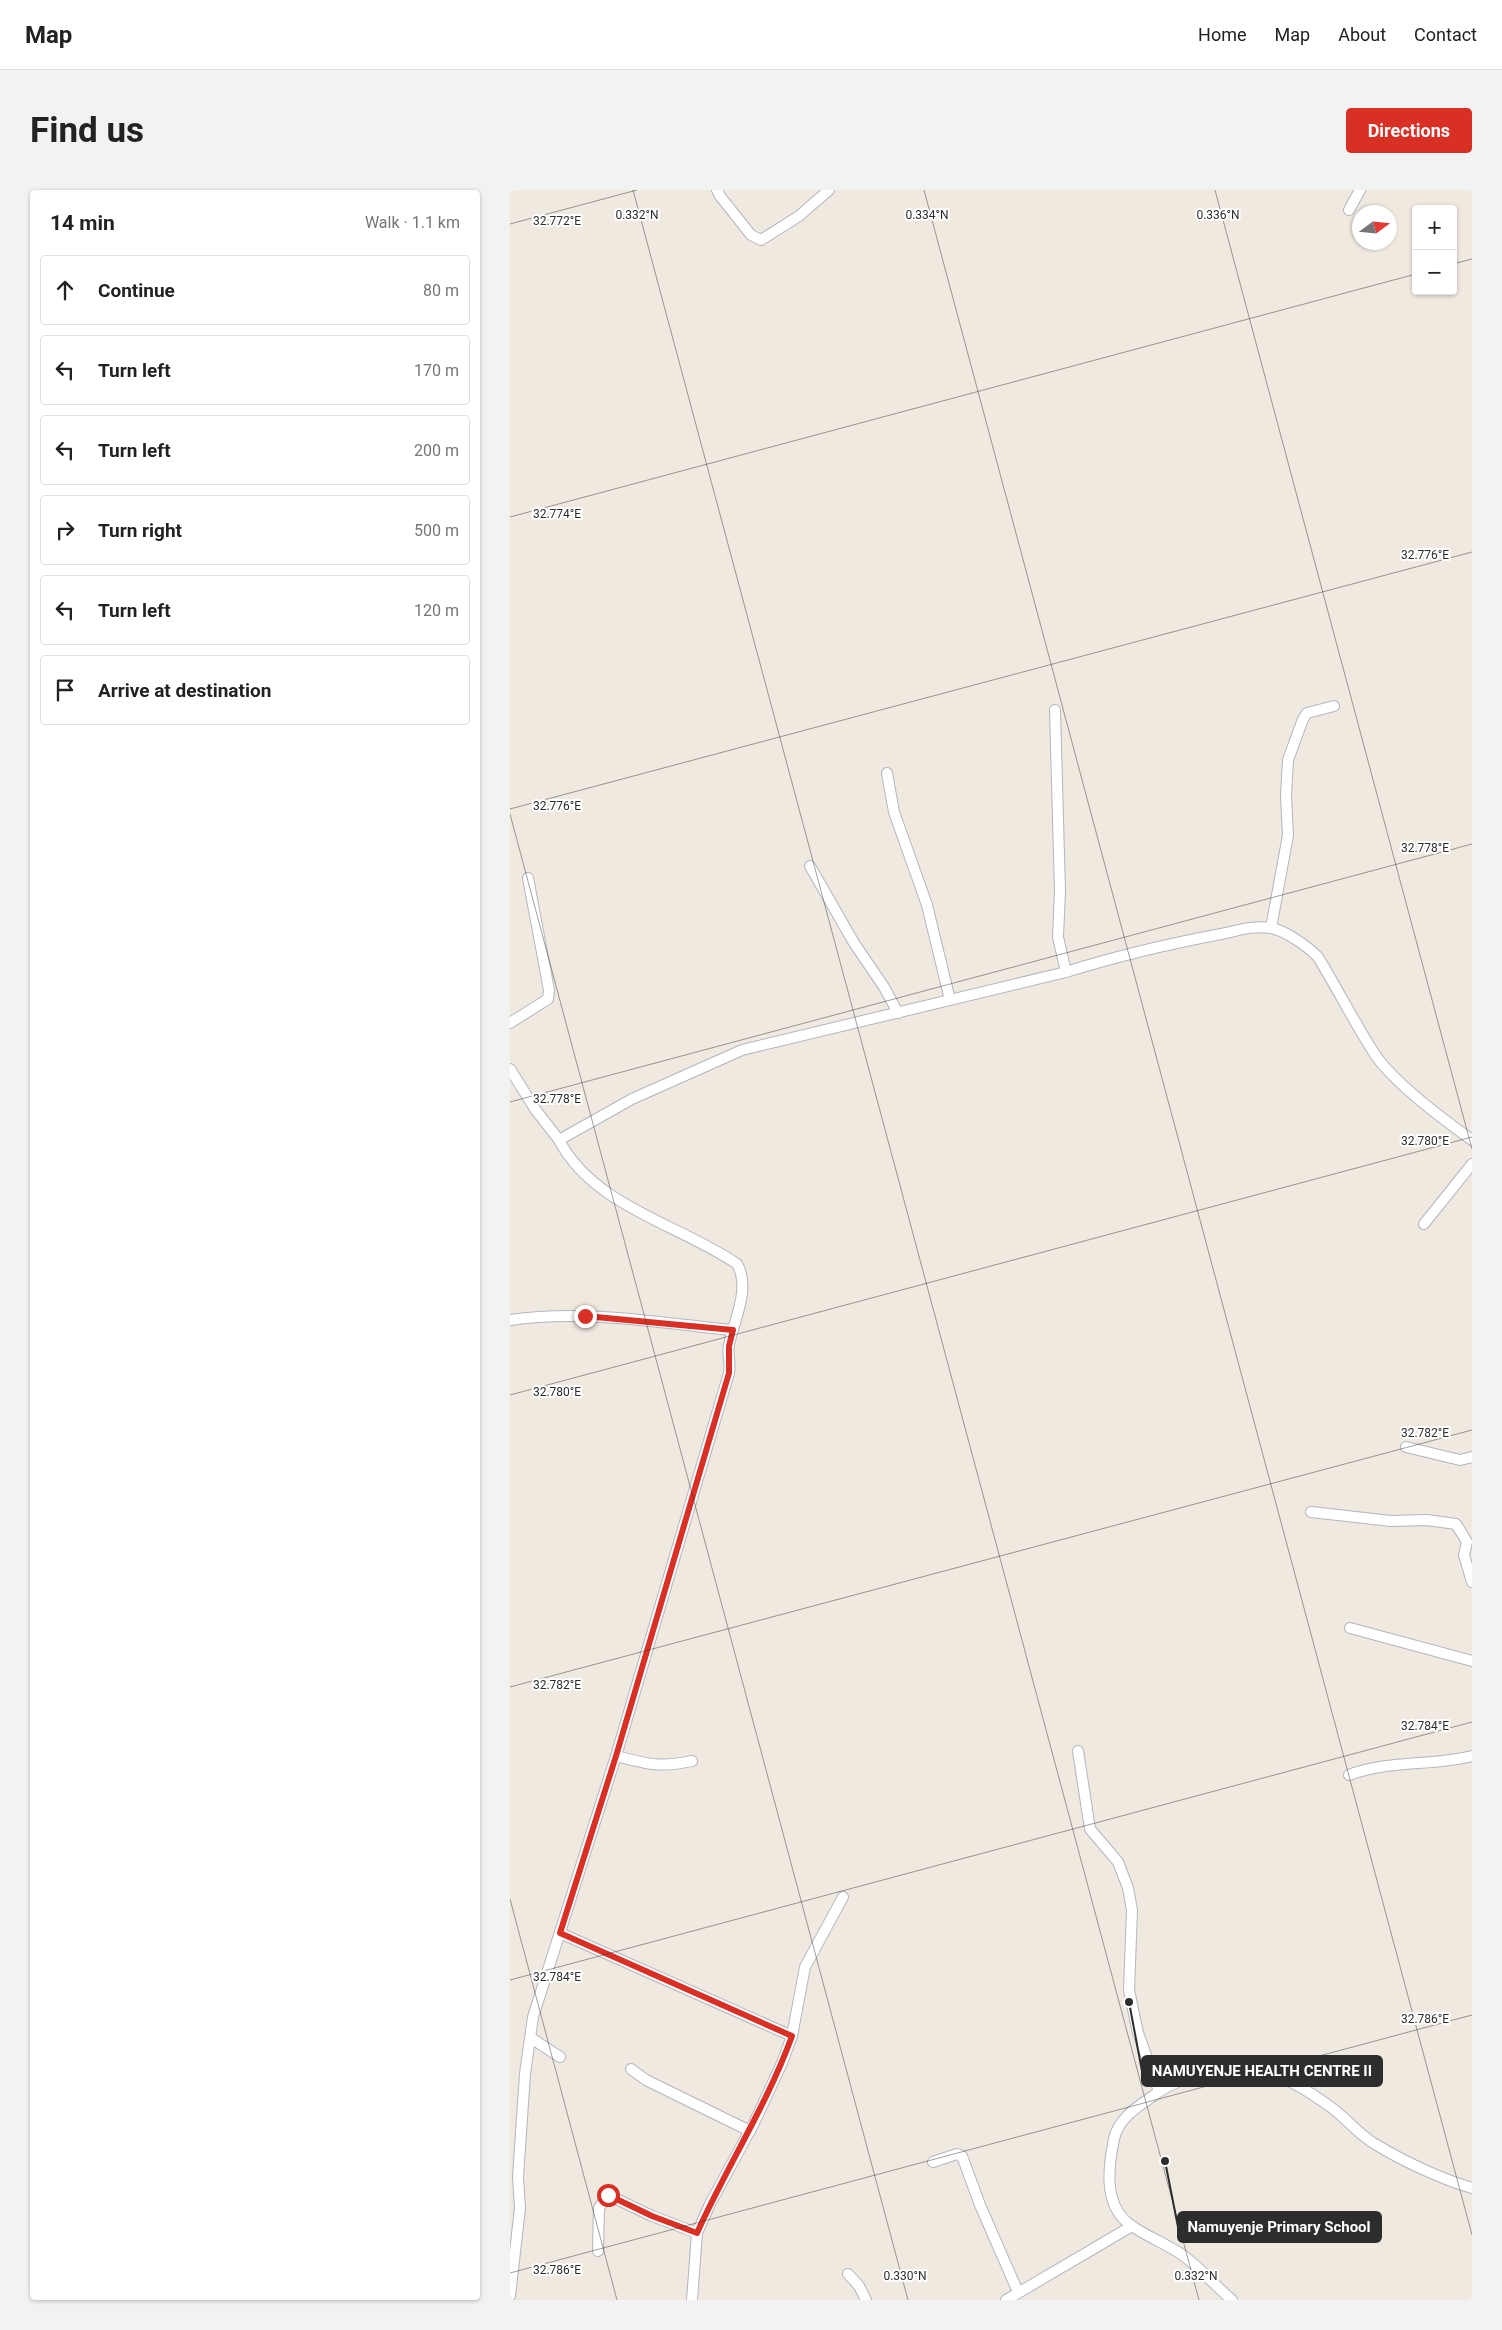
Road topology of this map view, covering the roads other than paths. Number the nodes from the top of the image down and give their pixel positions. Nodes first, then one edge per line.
1 (717, 190) edge
2 (829, 190) edge
3 (1360, 190) edge
4 (1349, 210) dead end
5 (1334, 706) dead end
6 (1055, 710) dead end
7 (887, 772) dead end
8 (810, 866) dead end
9 (528, 878) dead end
10 (1271, 928) junction
11 (1066, 972) junction
12 (950, 1000) junction
13 (898, 1013) junction
14 (510, 1023) edge
15 (510, 1069) edge
16 (559, 1140) junction
17 (1472, 1140) edge
18 (1472, 1164) edge
19 (1424, 1224) dead end
20 (510, 1320) edge
21 (733, 1330) junction
22 (1406, 1447) dead end
23 (1472, 1457) edge
24 (1311, 1512) dead end
25 (1470, 1541) edge
26 (1472, 1582) edge
27 (1350, 1628) dead end
28 (1472, 1662) edge
29 (1078, 1750) dead end
30 (616, 1756) junction
31 (1472, 1756) edge
32 (692, 1761) dead end
33 (1349, 1775) dead end
34 (843, 1897) dead end
35 (560, 1933) junction
36 (792, 2036) junction
37 (531, 2038) junction
38 (560, 2056) dead end
39 (631, 2069) dead end
40 (1159, 2091) junction
41 (750, 2131) junction
42 (934, 2162) dead end
43 (1472, 2188) edge
44 (1132, 2226) junction
45 (697, 2233) junction
46 (598, 2251) dead end
47 (848, 2274) dead end
48 (1018, 2292) junction
49 (510, 2296) edge
50 (692, 2300) edge
51 (866, 2300) edge
52 (1006, 2300) edge
53 (1232, 2300) edge

1 - 2 street
3 - 4 street
5 - 10 street
6 - 11 street
7 - 12 street
8 - 13 street
9 - 14 street
10 - 11 street
10 - 17 street
11 - 12 street
12 - 13 street
13 - 16 street
15 - 16 street
16 - 21 street
18 - 19 street
20 - 21 street
21 - 30 street
22 - 23 street
24 - 25 street
25 - 26 street
27 - 28 street
29 - 40 street
30 - 32 street
30 - 35 street
31 - 33 street
34 - 36 street
35 - 36 street
35 - 37 street
36 - 41 street
37 - 38 street
37 - 49 street
39 - 41 street
40 - 43 street
40 - 44 street
41 - 45 street
42 - 48 street
44 - 48 street
44 - 53 street
45 - 46 street
45 - 50 street
47 - 51 street
48 - 52 street

